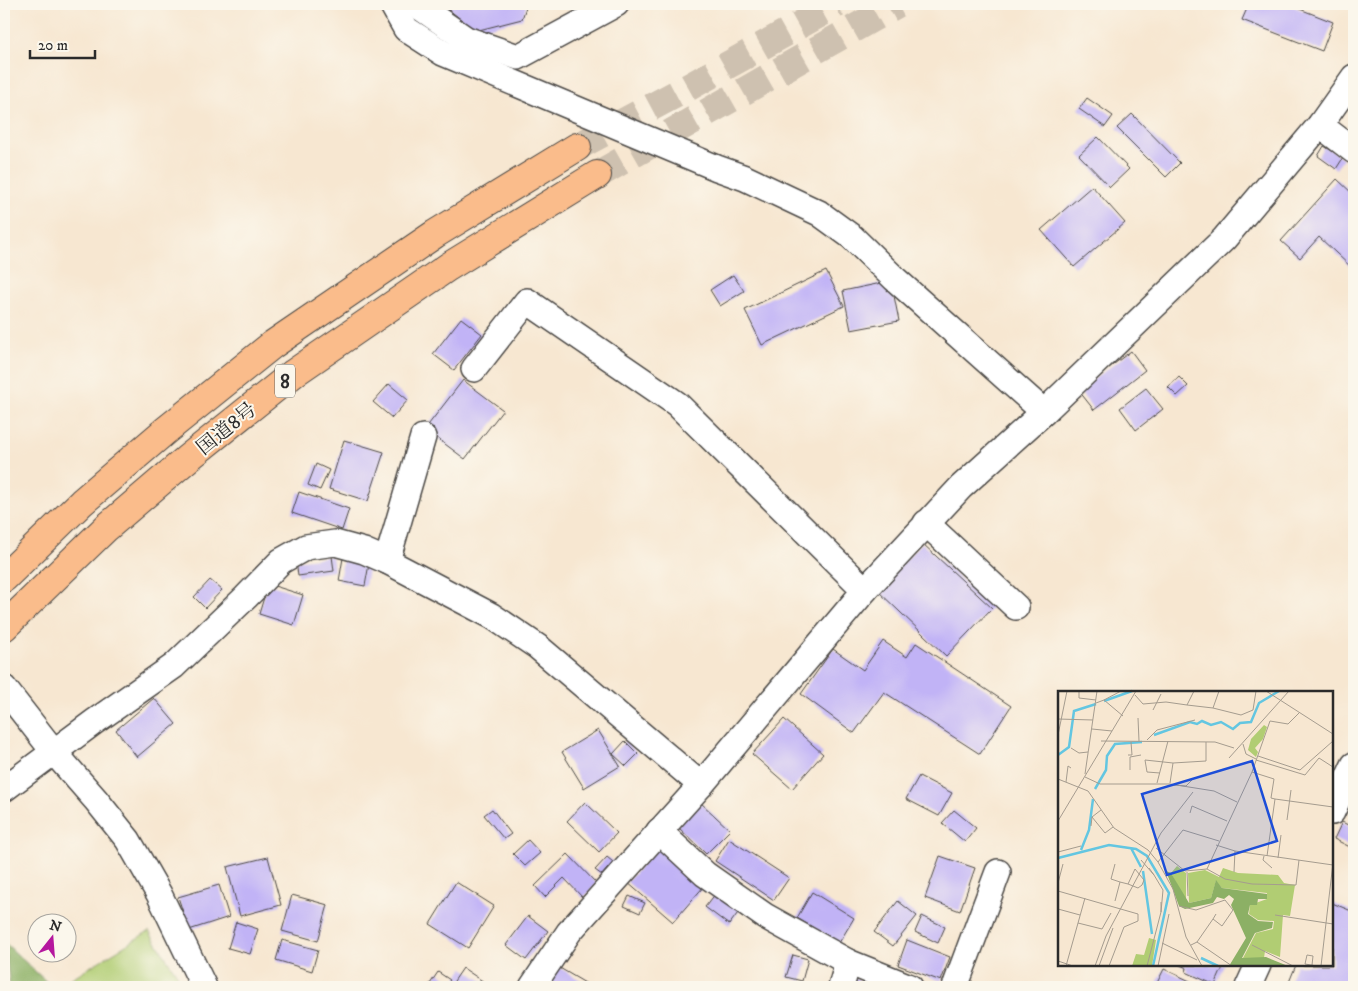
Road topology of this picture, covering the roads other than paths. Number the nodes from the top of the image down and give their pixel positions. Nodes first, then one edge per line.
1 (392, 4) edge
2 (409, 4) edge
3 (616, 4) edge
4 (1354, 77) edge
5 (1320, 125) junction
6 (577, 147) tunnel mouth
7 (1354, 151) edge
8 (597, 175) tunnel mouth
9 (474, 369) dead end
10 (1044, 412) junction
11 (423, 437) dead end
12 (926, 524) junction
13 (387, 561) junction
14 (4, 578) edge
15 (865, 590) junction
16 (1016, 606) dead end
17 (4, 627) edge
18 (4, 688) edge
19 (54, 752) junction
20 (1354, 765) edge
21 (701, 785) junction
22 (4, 789) edge
23 (1333, 810) edge
24 (660, 831) junction
25 (998, 872) dead end
26 (848, 962) junction
27 (1258, 966) edge
28 (204, 987) edge
29 (532, 987) edge
30 (841, 987) edge
31 (910, 987) edge
32 (955, 987) edge
33 (1248, 987) edge

1 - 10 street
2 - 3 street
4 - 5 street
5 - 7 street
5 - 10 street
6 - 14 highway, 国道8号 / 8
8 - 17 highway, 国道8号 / 8
9 - 15 street
10 - 12 street
11 - 13 street
12 - 15 street
12 - 16 street
13 - 19 street
13 - 21 street
15 - 21 street
18 - 19 street
19 - 22 street
19 - 28 street
20 - 23 street
21 - 24 street
24 - 26 street
24 - 29 street
25 - 32 street
26 - 30 street
26 - 31 street
27 - 33 street

